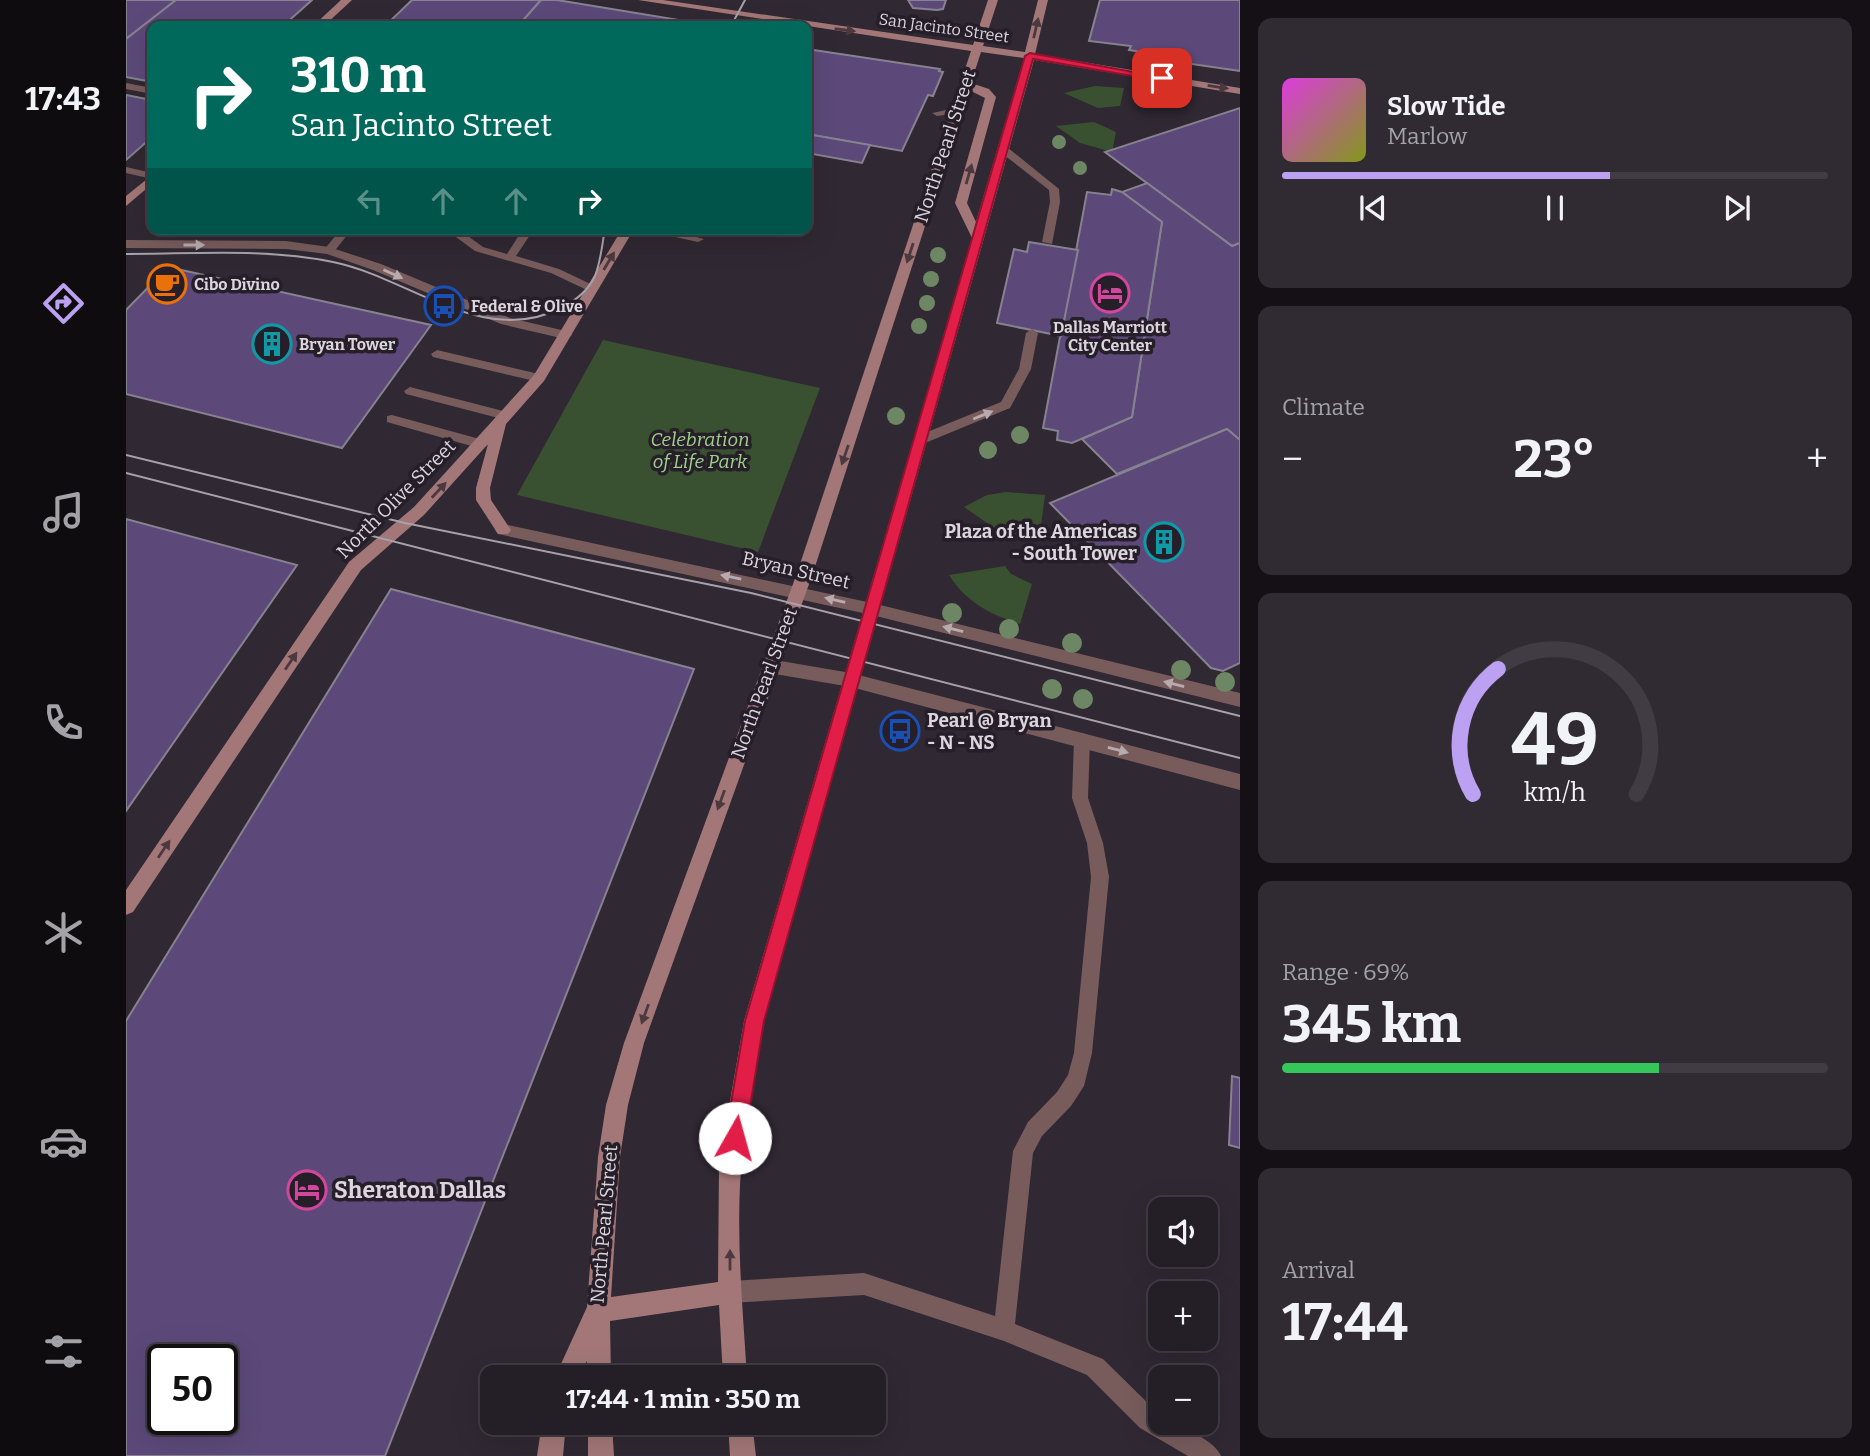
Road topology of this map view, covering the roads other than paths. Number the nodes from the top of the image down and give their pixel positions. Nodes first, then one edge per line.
1 (347, 0) edge
2 (642, 0) edge
3 (993, 0) edge
4 (1043, 0) edge
5 (762, 2) edge
6 (324, 21) edge
7 (746, 21) edge
8 (752, 21) edge
9 (812, 29) edge
10 (978, 49) junction
11 (1030, 56) junction
12 (965, 85) junction
13 (126, 86) edge
14 (147, 90) edge
15 (1240, 91) edge
16 (1003, 149) junction
17 (126, 170) edge
18 (147, 176) edge
19 (147, 182) edge
20 (126, 202) edge
21 (342, 235) edge
22 (457, 235) edge
23 (525, 235) edge
24 (624, 235) edge
25 (676, 235) edge
26 (978, 237) junction
27 (698, 239) dead end
28 (1048, 242) dead end
29 (126, 244) edge
30 (329, 251) junction
31 (509, 259) junction
32 (593, 288) junction
33 (1032, 332) dead end
34 (565, 335) junction
35 (438, 354) dead end
36 (539, 378) junction
37 (410, 391) dead end
38 (392, 419) dead end
39 (503, 420) junction
40 (920, 440) junction
41 (481, 444) junction
42 (503, 530) joint
43 (798, 592) junction
44 (872, 608) junction
45 (769, 666) junction
46 (851, 680) junction
47 (1240, 700) edge
48 (1082, 740) junction
49 (1240, 782) edge
50 (126, 906) edge
51 (730, 1292) junction
52 (597, 1311) junction
53 (1004, 1330) junction
54 (572, 1365) edge
55 (599, 1365) edge
56 (734, 1365) edge
57 (553, 1435) edge
58 (600, 1435) edge
59 (741, 1435) edge
60 (550, 1456) edge
61 (601, 1456) edge
62 (743, 1456) edge
63 (1210, 1456) edge

1 - 6 main road
2 - 7 main road, San Jacinto Street
3 - 10 main road, North Pearl Street
11 -> 4 main road
5 - 8 main road
9 -> 10 main road, San Jacinto Street
10 - 11 main road, San Jacinto Street
10 - 12 main road, North Pearl Street
11 -> 15 main road, San Jacinto Street
11 - 16 main road
26 -> 12 main road
12 -> 43 main road, North Pearl Street
13 - 14 street
16 - 26 main road
16 - 28 lane
17 - 18 lane
19 - 20 main road
21 - 30 lane
22 - 31 lane
23 - 31 lane
32 -> 24 main road, North Olive Street
25 - 27 lane
26 - 40 main road
29 -> 30 street
30 -> 34 street
31 - 32 lane
32 - 34 main road, North Olive Street
40 -> 33 lane
34 - 36 main road, North Olive Street
35 - 36 lane
36 - 39 main road, North Olive Street
37 - 39 lane
38 - 41 lane
39 - 41 main road, North Olive Street
39 - 42 main road
40 - 44 main road
50 -> 41 main road, North Olive Street
43 -> 42 street, Bryan Street
44 -> 43 street, Bryan Street
43 - 45 main road, North Pearl Street
44 - 46 main road
47 -> 44 street, Bryan Street
45 - 46 street
45 -> 52 main road, North Pearl Street
46 - 48 street
51 -> 46 main road
48 -> 49 street
48 - 53 lane
51 - 52 main road
51 - 53 lane
51 - 56 main road
52 - 54 main road
52 - 55 main road, North Pearl Street
53 - 63 lane
57 - 60 main road
58 - 61 main road
59 - 62 main road

